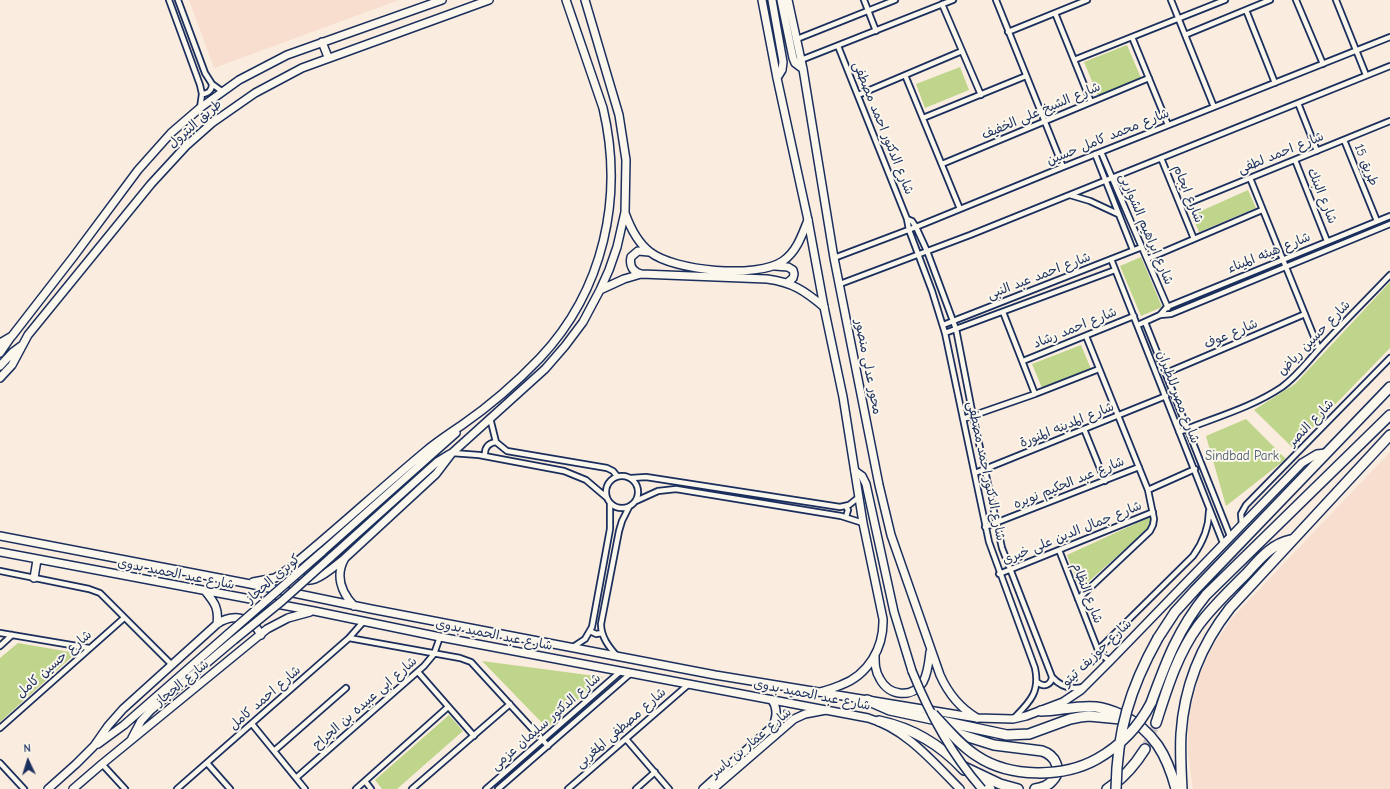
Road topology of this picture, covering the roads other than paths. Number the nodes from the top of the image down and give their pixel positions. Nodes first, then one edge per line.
1 (169, 0) edge
2 (178, 0) edge
3 (442, 0) edge
4 (489, 0) edge
5 (566, 0) edge
6 (584, 0) edge
7 (762, 0) edge
8 (772, 0) edge
9 (781, 0) edge
10 (788, 0) edge
11 (864, 0) edge
12 (895, 0) edge
13 (953, 0) edge
14 (996, 0) edge
15 (1087, 0) edge
16 (1171, 0) edge
17 (1225, 0) edge
18 (1270, 0) edge
19 (1296, 0) edge
20 (1336, 0) edge
21 (942, 4) junction
22 (1246, 10) junction
23 (868, 11) junction
24 (1055, 13) junction
25 (1179, 19) junction
26 (876, 31) junction
27 (1008, 32) junction
28 (1185, 35) junction
29 (1132, 37) junction
30 (1390, 37) edge
31 (797, 39) junction
32 (322, 42) junction
33 (838, 46) junction
34 (962, 51) junction
35 (1356, 51) junction
36 (328, 57) junction
37 (801, 60) junction
38 (1074, 60) junction
39 (1323, 64) junction
40 (1390, 66) edge
41 (803, 69) junction
42 (905, 75) junction
43 (1366, 75) junction
44 (1026, 76) junction
45 (777, 78) junction
46 (1149, 78) junction
47 (1275, 83) junction
48 (212, 84) junction
49 (223, 92) junction
50 (202, 94) junction
51 (858, 95) junction
52 (981, 95) junction
53 (1092, 102) junction
54 (1298, 103) junction
55 (1214, 107) junction
56 (200, 108) junction
57 (923, 118) junction
58 (1390, 121) edge
59 (1044, 122) junction
60 (1168, 125) junction
61 (1344, 140) junction
62 (1317, 151) junction
63 (1101, 152) junction
64 (1095, 154) junction
65 (1161, 158) junction
66 (1295, 160) junction
67 (942, 164) junction
68 (1063, 167) junction
69 (1112, 178) junction
70 (1250, 178) junction
71 (1105, 180) junction
72 (1070, 195) junction
73 (1181, 206) junction
74 (960, 209) junction
75 (1262, 210) junction
76 (625, 212) junction
77 (1118, 214) junction
78 (1390, 216) edge
79 (907, 219) junction
80 (808, 220) junction
81 (1377, 221) junction
82 (1390, 224) edge
83 (916, 227) junction
84 (909, 230) junction
85 (1194, 239) junction
86 (1327, 241) junction
87 (1142, 247) junction
88 (1133, 250) junction
89 (927, 251) junction
90 (649, 252) junction
91 (918, 255) junction
92 (834, 258) junction
93 (1111, 259) junction
94 (1147, 259) junction
95 (1282, 259) junction
96 (774, 266) junction
97 (1285, 267) junction
98 (1115, 270) junction
99 (641, 274) junction
100 (1390, 275) edge
101 (787, 283) junction
102 (840, 284) junction
103 (600, 290) junction
104 (824, 307) junction
105 (1167, 307) junction
106 (1003, 312) junction
107 (1171, 314) junction
108 (1305, 314) junction
109 (1160, 315) junction
110 (1134, 316) junction
111 (954, 321) junction
112 (1145, 322) junction
113 (943, 324) junction
114 (1138, 325) junction
115 (956, 329) junction
116 (946, 333) junction
117 (12, 336) junction
118 (1086, 336) junction
119 (0, 343) edge
120 (22, 345) junction
121 (1319, 349) junction
122 (0, 353) edge
123 (1390, 358) edge
124 (1023, 361) junction
125 (0, 366) edge
126 (1100, 369) junction
127 (1166, 373) junction
128 (0, 378) edge
129 (1390, 388) edge
130 (1035, 394) junction
131 (1166, 396) junction
132 (1390, 415) edge
133 (973, 416) junction
134 (1119, 416) junction
135 (490, 418) junction
136 (963, 419) junction
137 (462, 425) junction
138 (1187, 429) junction
139 (1084, 430) junction
140 (1179, 432) junction
141 (1390, 435) edge
142 (496, 442) junction
143 (452, 453) junction
144 (1326, 453) junction
145 (485, 456) junction
146 (1139, 467) junction
147 (986, 469) junction
148 (1195, 469) junction
149 (855, 471) junction
150 (975, 473) junction
151 (617, 476) junction
152 (632, 478) junction
153 (1105, 481) junction
154 (1148, 490) junction
155 (606, 497) junction
156 (859, 497) junction
157 (636, 501) junction
158 (610, 503) junction
159 (846, 506) junction
160 (629, 507) junction
161 (1209, 507) junction
162 (1153, 512) junction
163 (846, 517) junction
164 (864, 523) junction
165 (996, 524) junction
166 (1242, 525) junction
167 (985, 528) junction
168 (0, 536) edge
169 (1230, 536) junction
170 (1293, 540) junction
171 (1223, 543) junction
172 (1059, 550) junction
173 (0, 552) edge
174 (345, 558) junction
175 (37, 560) junction
176 (297, 562) junction
177 (1010, 570) junction
178 (0, 571) edge
179 (999, 574) junction
180 (34, 578) junction
181 (245, 583) junction
182 (206, 592) junction
183 (1078, 599) junction
184 (354, 606) junction
185 (314, 611) junction
186 (124, 618) junction
187 (364, 621) junction
188 (217, 624) junction
189 (590, 631) junction
190 (0, 633) edge
191 (602, 633) junction
192 (12, 635) junction
193 (261, 635) junction
194 (440, 637) junction
195 (349, 638) junction
196 (0, 646) edge
197 (89, 648) junction
198 (573, 648) junction
199 (931, 649) junction
200 (1098, 650) junction
201 (434, 654) junction
202 (875, 655) junction
203 (617, 656) junction
204 (1110, 661) junction
205 (172, 665) junction
206 (620, 671) junction
207 (418, 672) junction
208 (631, 673) junction
209 (1052, 677) junction
210 (1037, 682) junction
211 (688, 684) junction
212 (1084, 687) junction
213 (346, 688) dead end
214 (820, 692) junction
215 (772, 700) junction
216 (867, 700) junction
217 (510, 704) junction
218 (448, 707) junction
219 (827, 710) junction
220 (1040, 711) junction
221 (906, 714) junction
222 (933, 714) junction
223 (776, 718) junction
224 (977, 718) junction
225 (1013, 719) junction
226 (1131, 720) junction
227 (878, 721) junction
228 (252, 724) junction
229 (788, 724) junction
230 (1156, 724) tunnel mouth
231 (0, 728) edge
232 (474, 736) junction
233 (626, 739) junction
234 (542, 740) junction
235 (130, 741) junction
236 (94, 746) junction
237 (548, 746) junction
238 (1145, 749) tunnel mouth
239 (274, 750) junction
240 (0, 763) edge
241 (207, 763) junction
242 (102, 764) junction
243 (959, 764) junction
244 (656, 772) junction
245 (296, 778) junction
246 (364, 781) junction
247 (639, 788) edge
248 (24, 789) edge
249 (48, 789) edge
250 (73, 789) edge
251 (125, 789) edge
252 (177, 789) edge
253 (230, 789) edge
254 (306, 789) edge
255 (356, 789) edge
256 (371, 789) edge
257 (412, 789) edge
258 (486, 789) edge
259 (498, 789) edge
260 (568, 789) edge
261 (670, 789) edge
262 (704, 789) edge
263 (713, 789) edge
264 (960, 789) edge
265 (982, 789) edge
266 (990, 789) edge
267 (1018, 789) edge
268 (1035, 789) edge
269 (1107, 789) edge
270 (1116, 789) edge
271 (1176, 789) edge
272 (1182, 789) edge

1 - 50 street
2 - 48 street
3 - 32 main road, طريق البترول
4 - 36 main road, طريق البترول
5 - 137 main road
6 - 76 main road
7 - 45 main road
8 - 45 main road
9 - 41 main road
10 - 31 main road, محور عدلى منصور
11 - 23 street
12 - 23 street
13 - 21 street
14 - 27 street
15 - 24 street
16 - 25 street
17 - 25 street
18 - 22 street
19 - 39 street
20 - 35 street
21 - 26 street
21 - 34 street
22 - 28 street
22 - 47 street
23 - 26 street
23 - 31 street
24 - 27 street
24 - 38 street
25 - 28 street
25 - 29 street
26 - 33 street
27 - 44 street
28 - 55 street
29 - 38 street
29 - 46 street
30 - 35 street, شارع محمد كامل حسين
31 - 37 main road, محور عدلى منصور
32 - 36 main road
32 - 49 main road, طريق البترول
33 - 37 street
33 - 51 street, شارع الدكتور احمد مصطفى
34 - 42 street
34 - 52 street
35 - 39 street, شارع محمد كامل حسين
35 - 43 street
36 - 120 main road, طريق البترول
37 - 41 main road, محور عدلى منصور
38 - 53 street
39 - 47 street, شارع محمد كامل حسين
40 - 43 street
41 - 92 main road, محور عدلى منصور
42 - 51 street
42 - 57 street
43 - 54 street
44 - 52 street
44 - 59 street
45 - 80 main road
46 - 53 street, شارع الشيخ على الخفيف
46 - 60 street
47 - 55 street, شارع محمد كامل حسين
48 - 49 street
48 - 50 street
49 - 56 main road, طريق البترول
50 - 56 street
51 - 79 street, شارع الدكتور احمد مصطفى
52 - 57 street
53 - 59 street, شارع الشيخ على الخفيف
54 - 62 street
54 - 65 street
55 - 60 street, شارع محمد كامل حسين
56 - 117 main road, طريق البترول
57 - 67 street
58 - 61 street, شارع احمد لطفى
59 - 67 street, شارع الشيخ على الخفيف
59 - 68 street
60 - 63 street, شارع محمد كامل حسين
61 - 62 street, شارع احمد لطفى
61 - 81 street, طريق 15
62 - 66 street, شارع احمد لطفى
63 - 64 street, شارع محمد كامل حسين
63 - 69 street, شارع ابراهيم الشواربى
64 - 68 street, شارع محمد كامل حسين
64 - 71 street, شارع ابراهيم الشواربى
65 - 69 street
65 - 73 street, شارع ايجام
66 - 70 street, شارع احمد لطفى
66 - 86 street, شارع البنك
67 - 74 street
68 - 74 street, شارع محمد كامل حسين
69 - 71 street
69 - 87 street, شارع ابراهيم الشواربى
70 - 73 street, شارع احمد لطفى
70 - 75 street
71 - 72 street
71 - 77 street, شارع ابراهيم الشواربى
72 - 77 street
72 - 89 street
73 - 85 street, شارع ايجام
74 - 83 street, شارع محمد كامل حسين
75 - 85 street
75 - 95 street
76 - 90 main road
76 - 103 main road
77 - 88 street, شارع ابراهيم الشواربى
78 - 81 street, شارع هيئه الميناء
79 - 83 street, شارع الدكتور احمد مصطفى
79 - 84 street, شارع الدكتور احمد مصطفى
80 - 96 main road
80 - 104 main road
81 - 86 street, شارع هيئه الميناء
82 - 97 street, شارع هيئه الميناء
83 - 84 street, شارع محمد كامل حسين
83 - 89 street, شارع الدكتور احمد مصطفى
84 - 91 street, شارع الدكتور احمد مصطفى
84 - 92 street, شارع محمد كامل حسين
85 - 94 street
86 - 95 street, شارع هيئه الميناء
87 - 88 street, شارع احمد عبد النبى
87 - 94 street, شارع ابراهيم الشواربى
88 - 93 street, شارع احمد عبد النبى
89 - 91 street
89 - 111 street, شارع الدكتور احمد مصطفى
90 - 96 main road
90 - 99 main road
91 - 102 street
91 - 113 street, شارع الدكتور احمد مصطفى
92 - 102 main road, محور عدلى منصور
93 - 98 street, شارع مصر للطيران
93 - 111 street, شارع احمد عبد النبى
94 - 105 street, شارع ابراهيم الشواربى
95 - 97 street
95 - 105 street, شارع هيئه الميناء
96 - 101 main road
97 - 107 street, شارع هيئه الميناء
97 - 108 street
98 - 106 street, شارع احمد عبد النبى
98 - 110 street, شارع مصر للطيران
99 - 101 main road
99 - 103 main road
100 - 121 street, شارع حسين رياض
101 - 104 main road
102 - 199 main road, محور عدلى منصور
103 - 135 main road
104 - 149 main road
105 - 107 street, شارع ابراهيم الشواربى
105 - 109 street, شارع هيئه الميناء
106 - 115 street, شارع احمد عبد النبى
106 - 124 street
107 - 109 street, شارع هيئه الميناء
108 - 121 street
108 - 127 street, شارع عوف
109 - 112 street, شارع هيئه الميناء
110 - 114 street, شارع مصر للطيران
110 - 118 street, شارع احمد رشاد
111 - 113 street, شارع احمد عبد النبى
111 - 115 street, شارع الدكتور احمد مصطفى
112 - 114 street, شارع هيئه الميناء
112 - 127 street, شارع مصر للطيران
113 - 116 street, شارع الدكتور احمد مصطفى
114 - 131 street, شارع مصر للطيران
115 - 116 street, شارع احمد عبد النبى
115 - 133 street, شارع الدكتور احمد مصطفى
116 - 136 street, شارع الدكتور احمد مصطفى
117 - 119 main road, طريق البترول
117 - 122 main road
118 - 124 street, شارع احمد رشاد
118 - 126 street
120 - 125 main road
120 - 128 main road, طريق البترول
121 - 138 street, شارع حسين رياض
123 - 166 street, شارع النصر
124 - 130 street
126 - 130 street
126 - 134 street
127 - 138 street, شارع مصر للطيران
129 - 144 highway, شارع جوزيف تيتو
130 - 133 street
131 - 134 street, شارع المدينه المنورة
131 - 140 street, شارع مصر للطيران
132 - 222 highway, bridge
133 - 136 street
133 - 147 street, شارع الدكتور احمد مصطفى
134 - 139 street, شارع المدينه المنورة
134 - 146 street
135 - 142 street
135 - 143 main road
136 - 150 street, شارع الدكتور احمد مصطفى
137 - 176 main road
137 - 236 main road, كوبرى الحجاز, bridge
138 - 140 street, شارع حسين رياض
138 - 169 street, شارع مصر للطيران
139 - 147 street, شارع المدينه المنورة
139 - 153 street
140 - 148 street, شارع مصر للطيران
141 - 170 highway
142 - 145 street
142 - 151 street
143 - 145 street
143 - 174 main road
143 - 235 main road, كوبرى الحجاز, bridge
144 - 166 main road, شارع جوزيف تيتو
144 - 270 highway, شارع جوزيف تيتو, bridge
145 - 155 street
146 - 153 street, شارع عبد الحكيم نويره
146 - 154 street
147 - 150 street, شارع المدينه المنورة
147 - 165 street, شارع الدكتور احمد مصطفى
148 - 154 street
148 - 161 street, شارع مصر للطيران
149 - 156 main road
149 - 222 main road, bridge
150 - 167 street, شارع الدكتور احمد مصطفى
151 - 152 street
151 - 155 street
152 - 157 street
152 - 159 street
153 - 165 street, شارع عبد الحكيم نويره
154 - 162 street
155 - 158 street
156 - 159 street
156 - 164 main road
157 - 160 street
157 - 163 street
158 - 160 street
158 - 189 street
159 - 163 street
160 - 191 street
161 - 171 street, شارع مصر للطيران
161 - 200 street
162 - 172 street, شارع جمال الدين على خيرى
162 - 183 street
163 - 164 street
164 - 202 main road
165 - 167 street, شارع عبد الحكيم نويره
165 - 177 street, شارع الدكتور احمد مصطفى
166 - 169 main road, شارع جوزيف تيتو
167 - 179 street, شارع الدكتور احمد مصطفى
168 - 181 main road, شارع عبد الحميد بدوى
169 - 171 main road, شارع جوزيف تيتو
170 - 230 highway
170 - 272 highway
171 - 204 main road, شارع جوزيف تيتو
172 - 177 street, شارع جمال الدين على خيرى
172 - 183 street, شارع النظام
173 - 175 main road, شارع عبد الحميد بدوى
174 - 176 main road
174 - 184 main road
175 - 180 main road
175 - 182 main road, شارع عبد الحميد بدوى
176 - 181 main road
177 - 179 street, شارع جمال الدين على خيرى
177 - 209 street, شارع الدكتور احمد مصطفى
178 - 180 street
179 - 210 street, شارع الدكتور احمد مصطفى
180 - 186 street
181 - 184 main road, شارع عبد الحميد بدوى
182 - 185 main road, شارع عبد الحميد بدوى
182 - 188 main road
183 - 200 street, شارع النظام
184 - 198 main road, شارع عبد الحميد بدوى
185 - 187 main road, شارع عبد الحميد بدوى
185 - 193 main road, شارع الحجاز
186 - 197 street, شارع حسين كامل
186 - 205 street
187 - 194 main road, شارع عبد الحميد بدوى
187 - 195 street, شارع احمد كامل
188 - 193 main road
188 - 205 main road, شارع الحجاز
189 - 191 street
189 - 198 street
190 - 192 street
191 - 203 street
192 - 196 street
192 - 197 street
193 - 235 main road, شارع الحجاز
194 - 201 street, شارع ابى عبيده بن الجراح
194 - 206 main road, شارع عبد الحميد بدوى
195 - 201 street
195 - 228 street, شارع احمد كامل
197 - 231 street, شارع حسين كامل
198 - 203 main road, شارع عبد الحميد بدوى
199 - 202 main road
199 - 224 main road, محور عدلى منصور
200 - 204 street, شارع النظام
201 - 207 street, شارع ابى عبيده بن الجراح
201 - 217 street
202 - 214 main road
203 - 214 main road, شارع عبد الحميد بدوى
204 - 212 main road, شارع جوزيف تيتو
205 - 236 main road, شارع الحجاز
206 - 208 main road, شارع عبد الحميد بدوى
206 - 234 street, شارع الدكتور سليمان عزمى
207 - 218 street
207 - 245 street, شارع ابى عبيده بن الجراح
208 - 211 main road, شارع عبد الحميد بدوى
208 - 237 street, شارع الدكتور سليمان عزمى
209 - 210 street
209 - 212 street
210 - 225 street
211 - 215 main road, شارع عبد الحميد بدوى
211 - 233 street, شارع مصطفى المغربى
212 - 220 main road, شارع جوزيف تيتو
213 - 239 street
214 - 216 main road, شارع جوزيف تيتو
215 - 219 main road, شارع عبد الحميد بدوى
215 - 223 main road, شارع عمار بن ياسر
216 - 221 highway
216 - 224 main road, شارع جوزيف تيتو
217 - 232 street
217 - 234 street
218 - 232 street
218 - 246 street
219 - 227 main road, شارع عبد الحميد بدوى
219 - 229 main road, شارع عمار بن ياسر
220 - 225 main road, شارع جوزيف تيتو
220 - 226 highway
221 - 226 highway
221 - 268 highway
222 - 265 main road, bridge
223 - 229 main road
223 - 262 main road, شارع عمار بن ياسر
224 - 225 main road, شارع جوزيف تيتو
226 - 271 highway
227 - 243 highway
227 - 264 main road, شارع عبد الحميد بدوى
228 - 239 street
228 - 241 street, شارع احمد كامل
229 - 263 main road, شارع عمار بن ياسر
232 - 257 street
233 - 244 street
233 - 260 street, شارع مصطفى المغربى
234 - 237 street
234 - 258 street, شارع الدكتور سليمان عزمى
235 - 242 main road, شارع الحجاز
236 - 249 main road, شارع الحجاز
237 - 259 street, شارع الدكتور سليمان عزمى
238 - 269 highway
239 - 245 street
240 - 248 street
241 - 252 street, شارع احمد كامل
241 - 253 street
242 - 250 main road, شارع الحجاز
242 - 251 street
243 - 266 highway
243 - 267 highway
244 - 247 street
244 - 261 street
245 - 254 street
246 - 255 street
246 - 256 street

